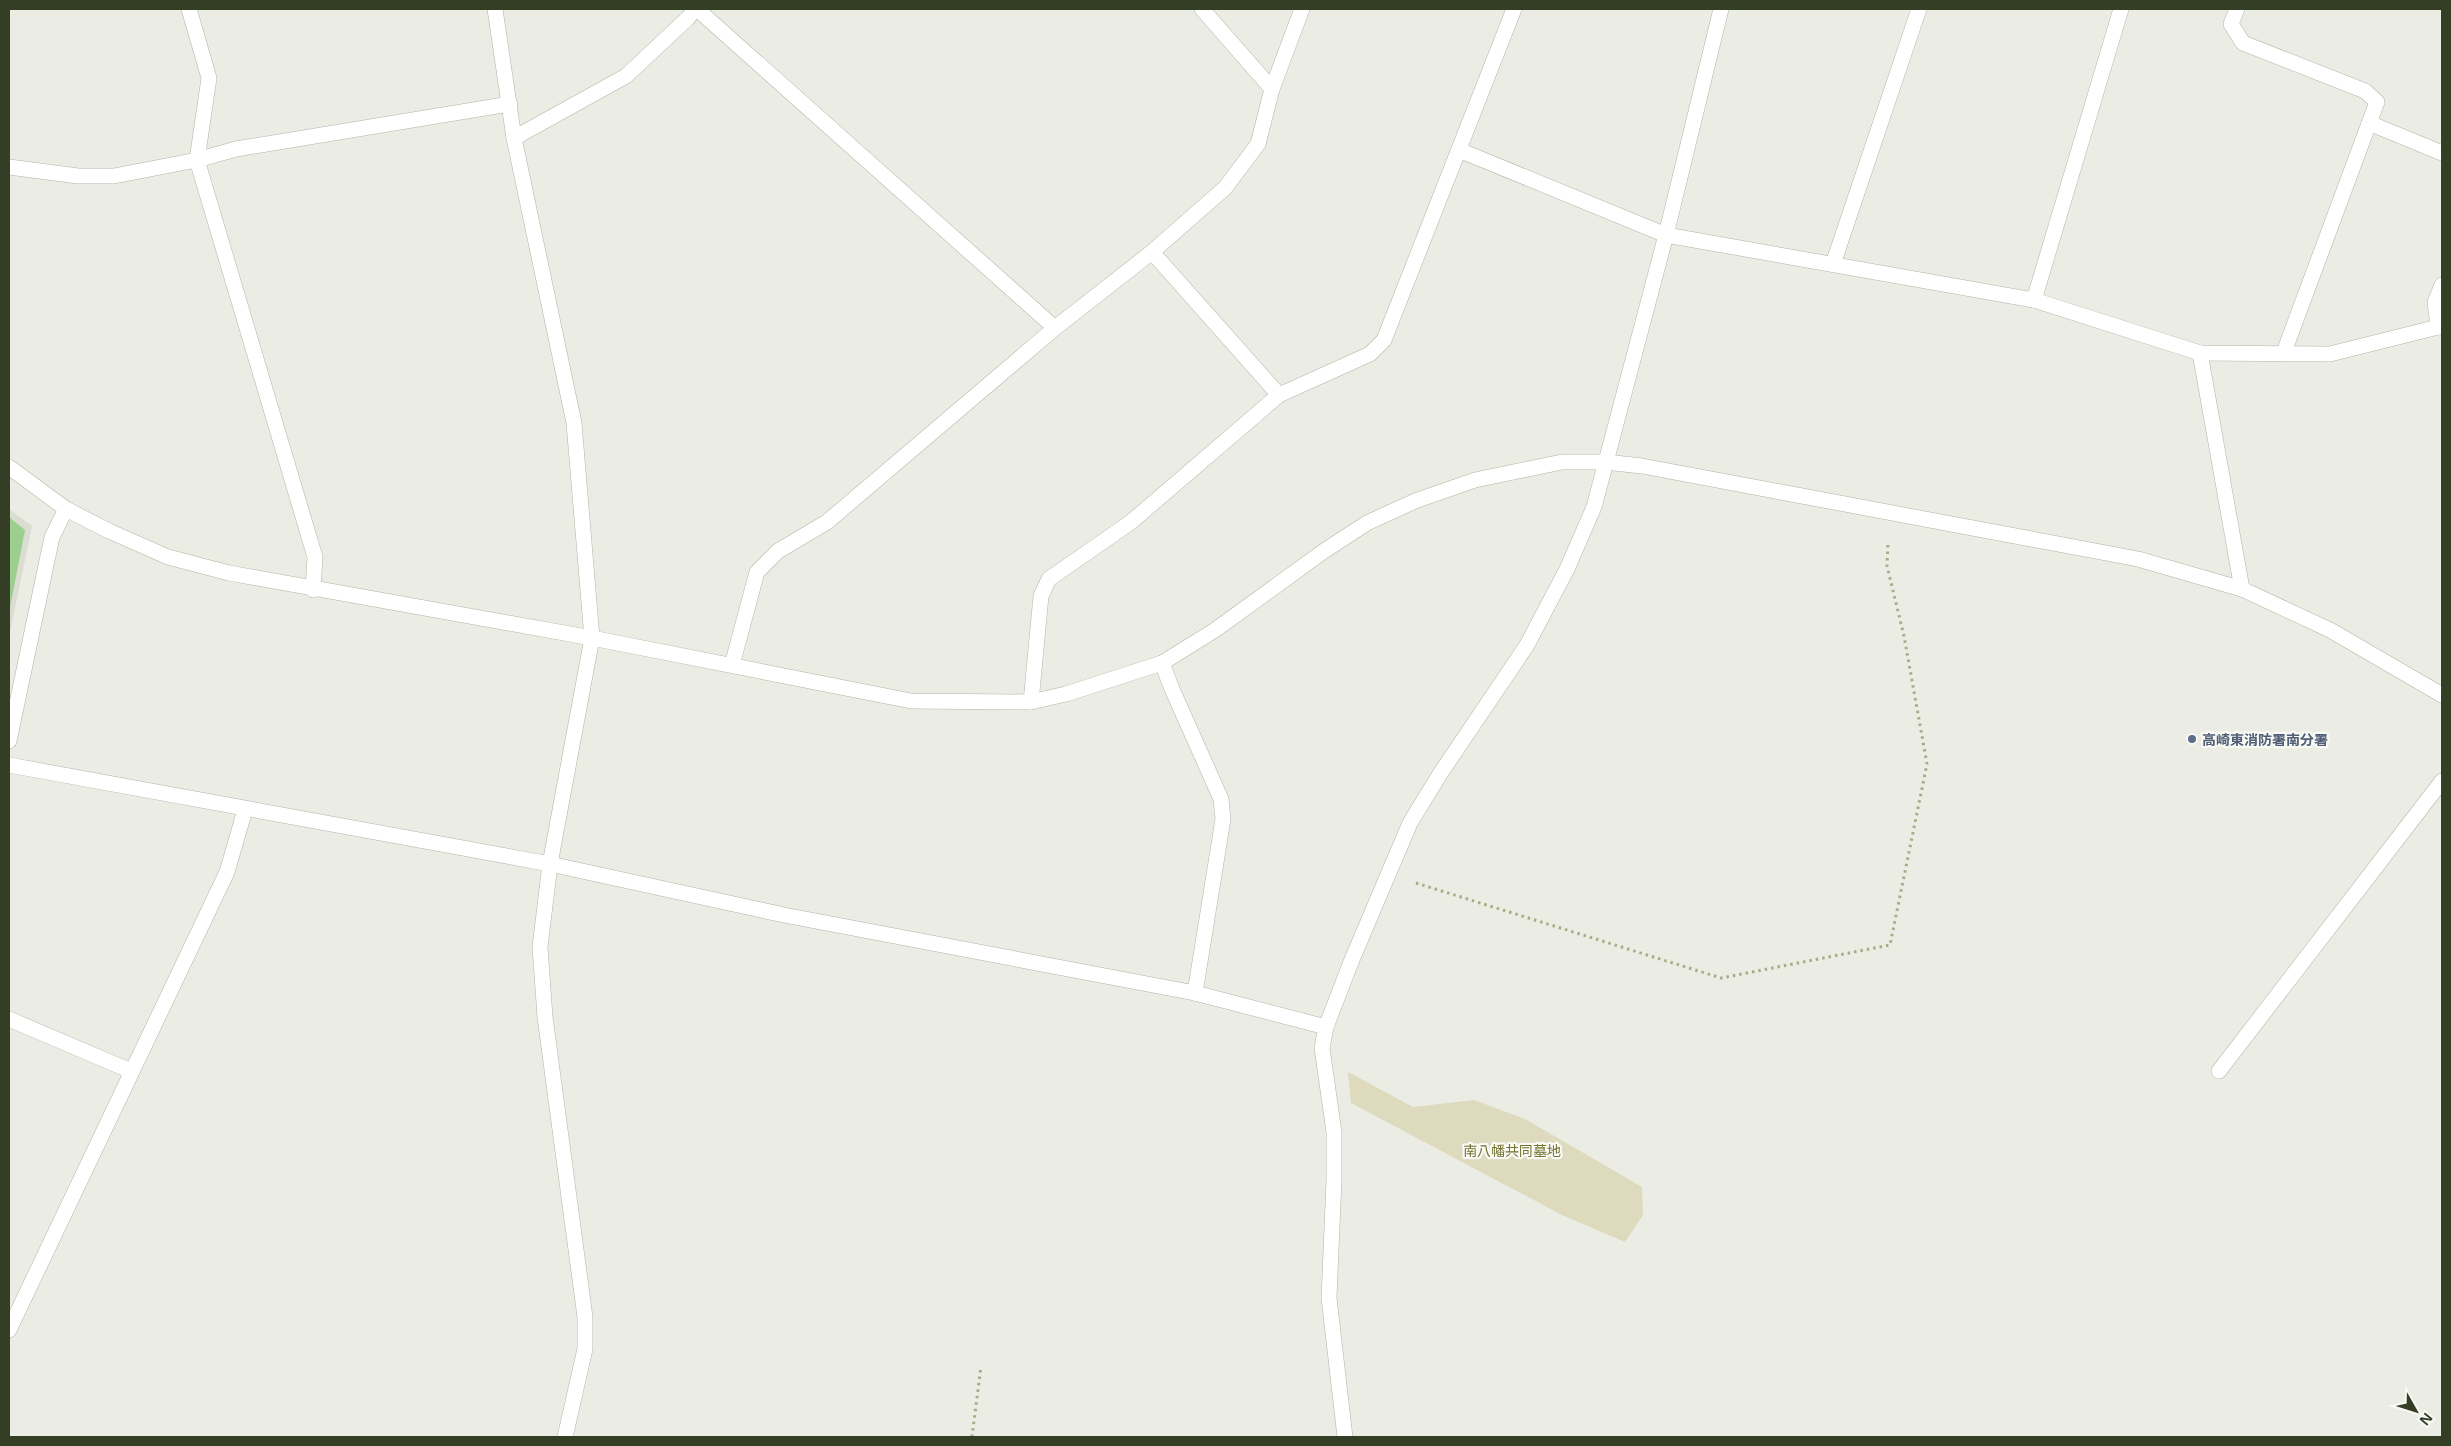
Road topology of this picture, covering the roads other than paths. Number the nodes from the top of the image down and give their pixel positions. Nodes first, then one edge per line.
1 (189, 9) edge
2 (495, 9) edge
3 (696, 9) edge
4 (1202, 9) edge
5 (1302, 9) edge
6 (1514, 9) edge
7 (1721, 9) edge
8 (1919, 9) edge
9 (2121, 9) edge
10 (2237, 9) edge
11 (1272, 89) junction
12 (510, 104) junction
13 (2369, 124) junction
14 (514, 138) junction
15 (1459, 150) junction
16 (2442, 153) edge
17 (197, 160) junction
18 (9, 167) edge
19 (1666, 235) junction
20 (1152, 252) junction
21 (1833, 264) junction
22 (2442, 285) edge
23 (2034, 300) junction
24 (2440, 327) edge
25 (1055, 328) junction
26 (2284, 352) junction
27 (2200, 353) junction
28 (1279, 395) junction
29 (1605, 462) junction
30 (9, 467) edge
31 (66, 510) junction
32 (313, 590) junction
33 (2242, 590) junction
34 (592, 638) junction
35 (1162, 663) junction
36 (732, 665) junction
37 (2442, 696) edge
38 (1031, 702) junction
39 (9, 741) edge
40 (9, 765) edge
41 (2442, 781) edge
42 (245, 810) junction
43 (550, 864) junction
44 (1195, 993) junction
45 (9, 1018) edge
46 (1326, 1027) junction
47 (131, 1071) junction
48 (2219, 1071) dead end
49 (9, 1330) edge
50 (566, 1437) edge
51 (1345, 1437) edge

1 - 17 street
2 - 12 street
3 - 14 street
3 - 25 street
4 - 11 street
5 - 11 street
6 - 15 street
7 - 19 street
8 - 21 street
9 - 23 street
10 - 13 street
11 - 20 street
12 - 14 street
12 - 17 street
13 - 16 street
13 - 26 street
14 - 34 street
15 - 19 street
15 - 28 street
17 - 18 street
17 - 32 street
19 - 21 street
19 - 29 street
20 - 25 street
20 - 28 street
21 - 23 street
22 - 24 street
23 - 27 street
24 - 26 street
25 - 36 street
26 - 27 street
27 - 33 street
28 - 38 street
29 - 33 street
29 - 35 street
29 - 46 street
30 - 31 street
31 - 32 street
31 - 39 street
32 - 34 street
33 - 37 street
34 - 36 street
34 - 43 street
35 - 38 street
35 - 44 street
36 - 38 street
40 - 42 street
41 - 48 street
42 - 43 street
42 - 47 street
43 - 44 street
43 - 50 street
44 - 46 street
45 - 47 street
46 - 51 street
47 - 49 street

